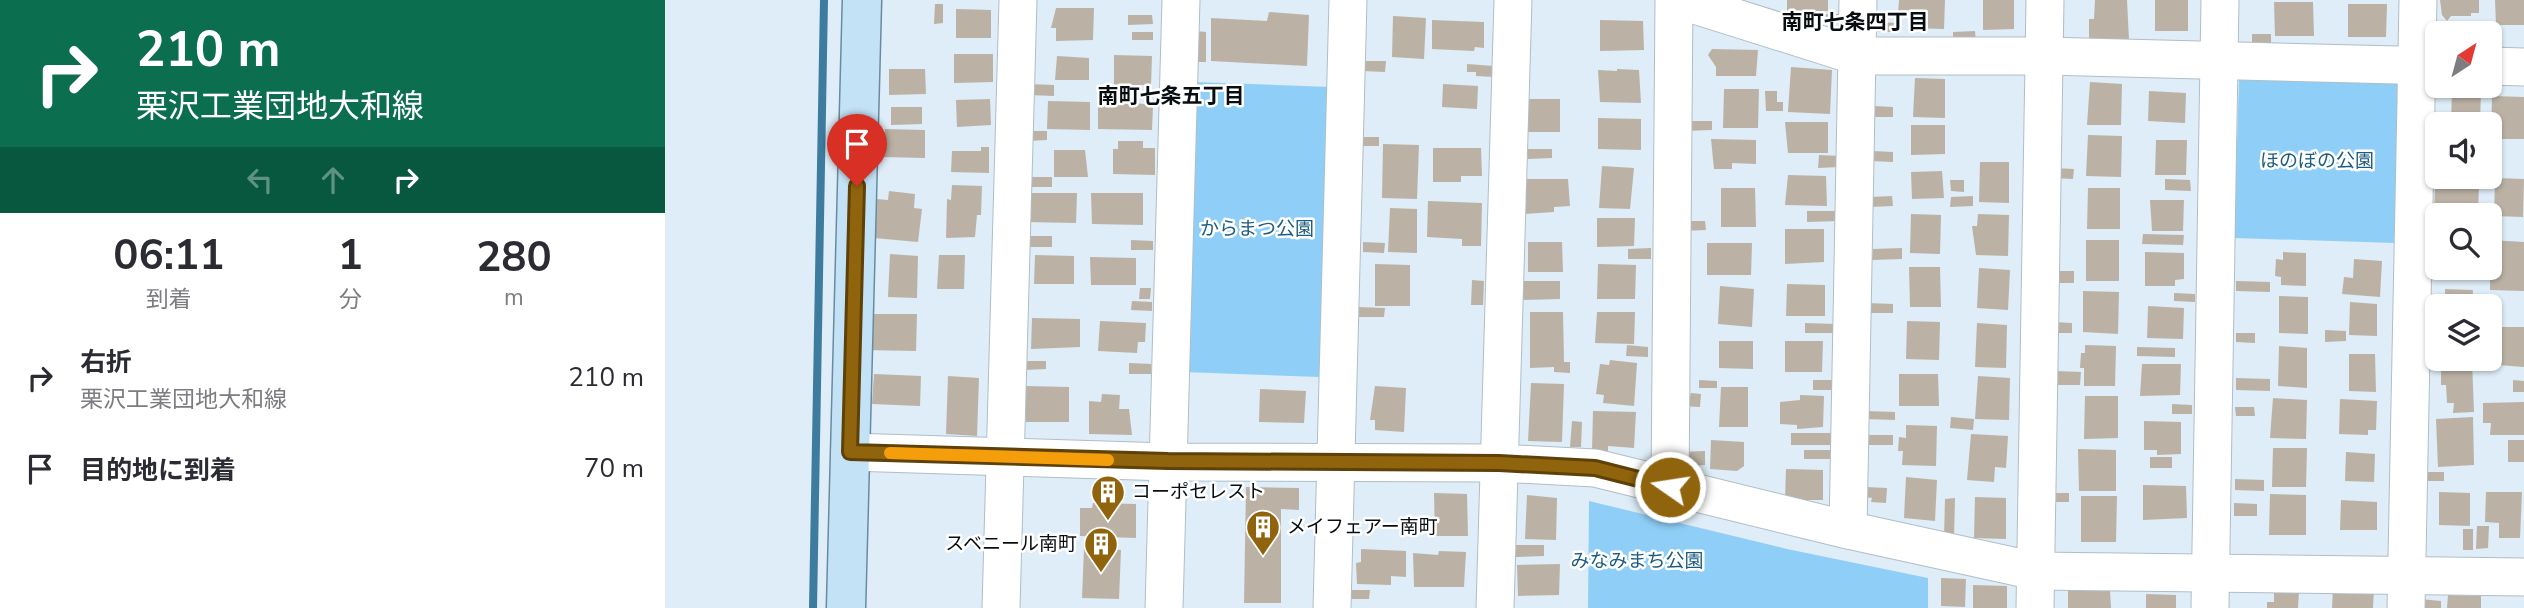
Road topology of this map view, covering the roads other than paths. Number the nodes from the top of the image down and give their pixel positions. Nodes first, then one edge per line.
1 (862, 0) edge
2 (1018, 0) edge
3 (1181, 0) edge
4 (1348, 0) edge
5 (1513, 0) edge
6 (1677, 0) edge
7 (1858, 0) edge
8 (2045, 0) edge
9 (2220, 0) edge
10 (2418, 0) edge
11 (2425, 46) edge
12 (1857, 56) junction
13 (2044, 56) junction
14 (2218, 63) junction
15 (2425, 66) edge
16 (2503, 66) edge
17 (2524, 67) edge
18 (2427, 98) edge
19 (850, 452) junction
20 (1005, 457) junction
21 (1168, 461) junction
22 (1336, 462) junction
23 (1499, 463) junction
24 (1670, 487) junction
25 (1848, 530) junction
26 (2035, 571) junction
27 (2210, 571) junction
28 (2524, 577) edge
29 (2407, 591) edge
30 (846, 608) edge
31 (1001, 608) edge
32 (1164, 608) edge
33 (1332, 608) edge
34 (1495, 608) edge
35 (2035, 608) edge
36 (2210, 608) edge

1 - 19 main road
2 - 20 street
3 - 21 street
4 - 22 street
5 - 23 street
6 - 12 street
6 - 24 street
7 - 12 street
8 - 13 street
9 - 14 street
10 - 11 street
12 - 13 street
12 - 25 street
13 - 14 street
13 - 26 street
14 - 15 street
14 - 27 street
16 - 17 street
18 - 29 street
19 - 20 street
19 - 30 main road
20 - 21 street
20 - 31 street
21 - 22 street
21 - 32 street
22 - 23 street
22 - 33 street
23 - 24 street
23 - 34 street
24 - 25 street
25 - 26 street
26 - 27 street
26 - 35 street
27 - 29 street
27 - 36 street
28 - 29 street

